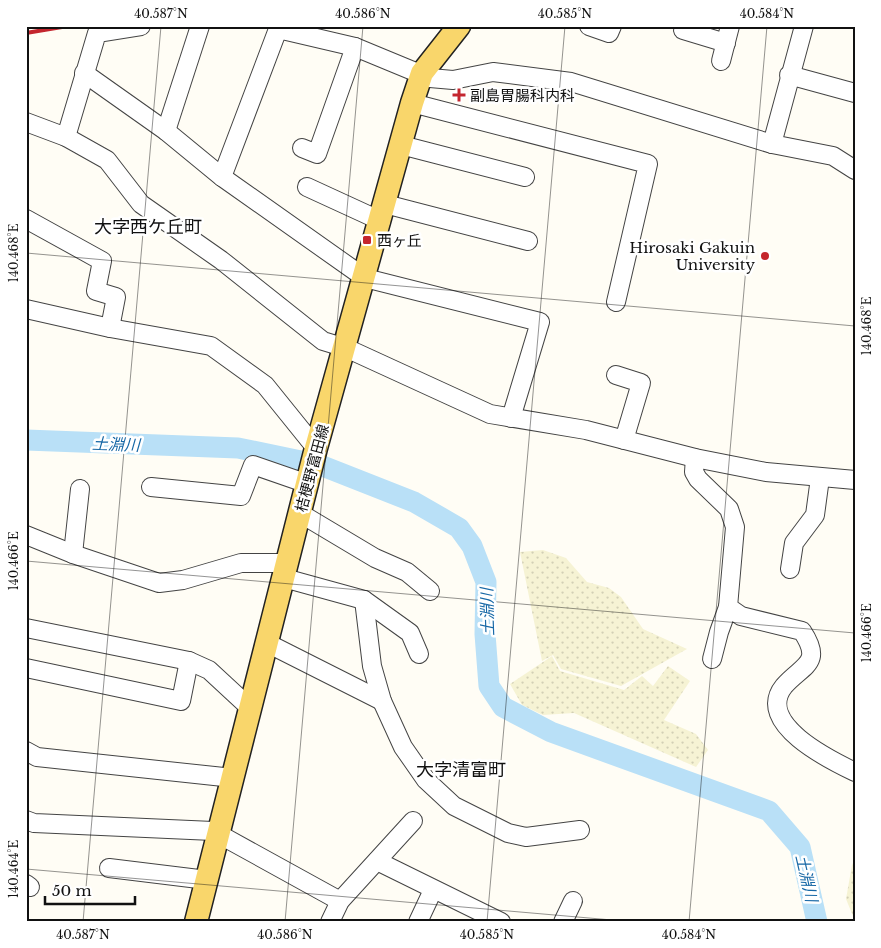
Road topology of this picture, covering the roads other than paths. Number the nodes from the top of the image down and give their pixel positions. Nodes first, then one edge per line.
1 (141, 26) edge
2 (200, 26) edge
3 (459, 26) edge
4 (589, 26) edge
5 (612, 26) edge
6 (804, 26) edge
7 (683, 30) dead end
8 (728, 35) edge
9 (355, 47) junction
10 (721, 61) dead end
11 (84, 73) junction
12 (422, 73) junction
13 (789, 75) junction
14 (855, 93) edge
15 (412, 104) junction
16 (26, 122) edge
17 (166, 131) junction
18 (66, 137) junction
19 (772, 144) junction
20 (401, 145) junction
21 (302, 148) dead end
22 (855, 170) edge
23 (222, 177) junction
24 (525, 177) dead end
25 (307, 187) dead end
26 (383, 212) junction
27 (26, 219) edge
28 (528, 241) dead end
29 (366, 278) junction
30 (616, 302) dead end
31 (26, 309) edge
32 (110, 328) junction
33 (346, 348) junction
34 (616, 375) dead end
35 (511, 418) junction
36 (624, 440) junction
37 (316, 450) junction
38 (695, 458) junction
39 (820, 478) junction
40 (855, 480) edge
41 (309, 482) junction
42 (151, 487) dead end
43 (80, 489) dead end
44 (300, 516) junction
45 (26, 535) edge
46 (73, 554) junction
47 (790, 569) dead end
48 (286, 570) junction
49 (430, 591) dead end
50 (364, 600) junction
51 (728, 607) junction
52 (26, 628) edge
53 (267, 643) junction
54 (420, 654) dead end
55 (712, 659) dead end
56 (189, 661) junction
57 (26, 668) edge
58 (382, 701) junction
59 (250, 708) junction
60 (26, 751) edge
61 (855, 772) edge
62 (233, 778) junction
63 (26, 820) edge
64 (413, 820) dead end
65 (580, 830) dead end
66 (218, 834) junction
67 (377, 861) junction
68 (109, 868) dead end
69 (207, 880) junction
70 (433, 890) junction
71 (573, 901) dead end
72 (340, 902) junction
73 (499, 921) edge
74 (196, 922) edge
75 (330, 922) edge
76 (418, 922) edge
77 (563, 922) edge

1 - 11 street
2 - 17 street
3 - 12 main road, 桔梗野富田線
4 - 5 street
6 - 13 street
7 - 8 street
8 - 10 street
9 - 12 street
9 - 21 street
9 - 23 street
11 - 17 street
11 - 18 street
12 - 15 main road, 桔梗野富田線
12 - 19 street
13 - 14 street
13 - 19 street
15 - 20 main road, 桔梗野富田線
15 - 30 street
16 - 18 street
17 - 23 street
18 - 33 street
19 - 22 street
20 - 24 street
20 - 26 main road, 桔梗野富田線
23 - 29 street
25 - 26 street
26 - 28 street
26 - 29 main road, 桔梗野富田線
27 - 32 street
29 - 33 main road, 桔梗野富田線
29 - 35 street
31 - 32 street
32 - 37 street
33 - 35 street
33 - 37 main road, 桔梗野富田線
34 - 36 street
35 - 36 street
36 - 38 street
37 - 41 main road, 桔梗野富田線
38 - 39 street
38 - 51 street
39 - 40 street
39 - 47 street
41 - 42 street
41 - 44 main road, 桔梗野富田線
43 - 46 street
44 - 48 main road, 桔梗野富田線
44 - 49 street
45 - 46 street
46 - 48 street
48 - 50 street
48 - 53 main road, 桔梗野富田線
50 - 54 street
50 - 58 street
51 - 55 street
51 - 61 street
52 - 56 street
53 - 58 street
53 - 59 main road, 桔梗野富田線
56 - 57 street
56 - 59 street
58 - 65 street
59 - 62 main road, 桔梗野富田線
60 - 62 street
62 - 66 main road, 桔梗野富田線
63 - 66 street
64 - 67 street
66 - 69 main road, 桔梗野富田線
66 - 72 street
67 - 70 street
67 - 72 street
68 - 69 street
69 - 74 main road, 桔梗野富田線
70 - 73 street
70 - 76 street
71 - 77 street
72 - 75 street

